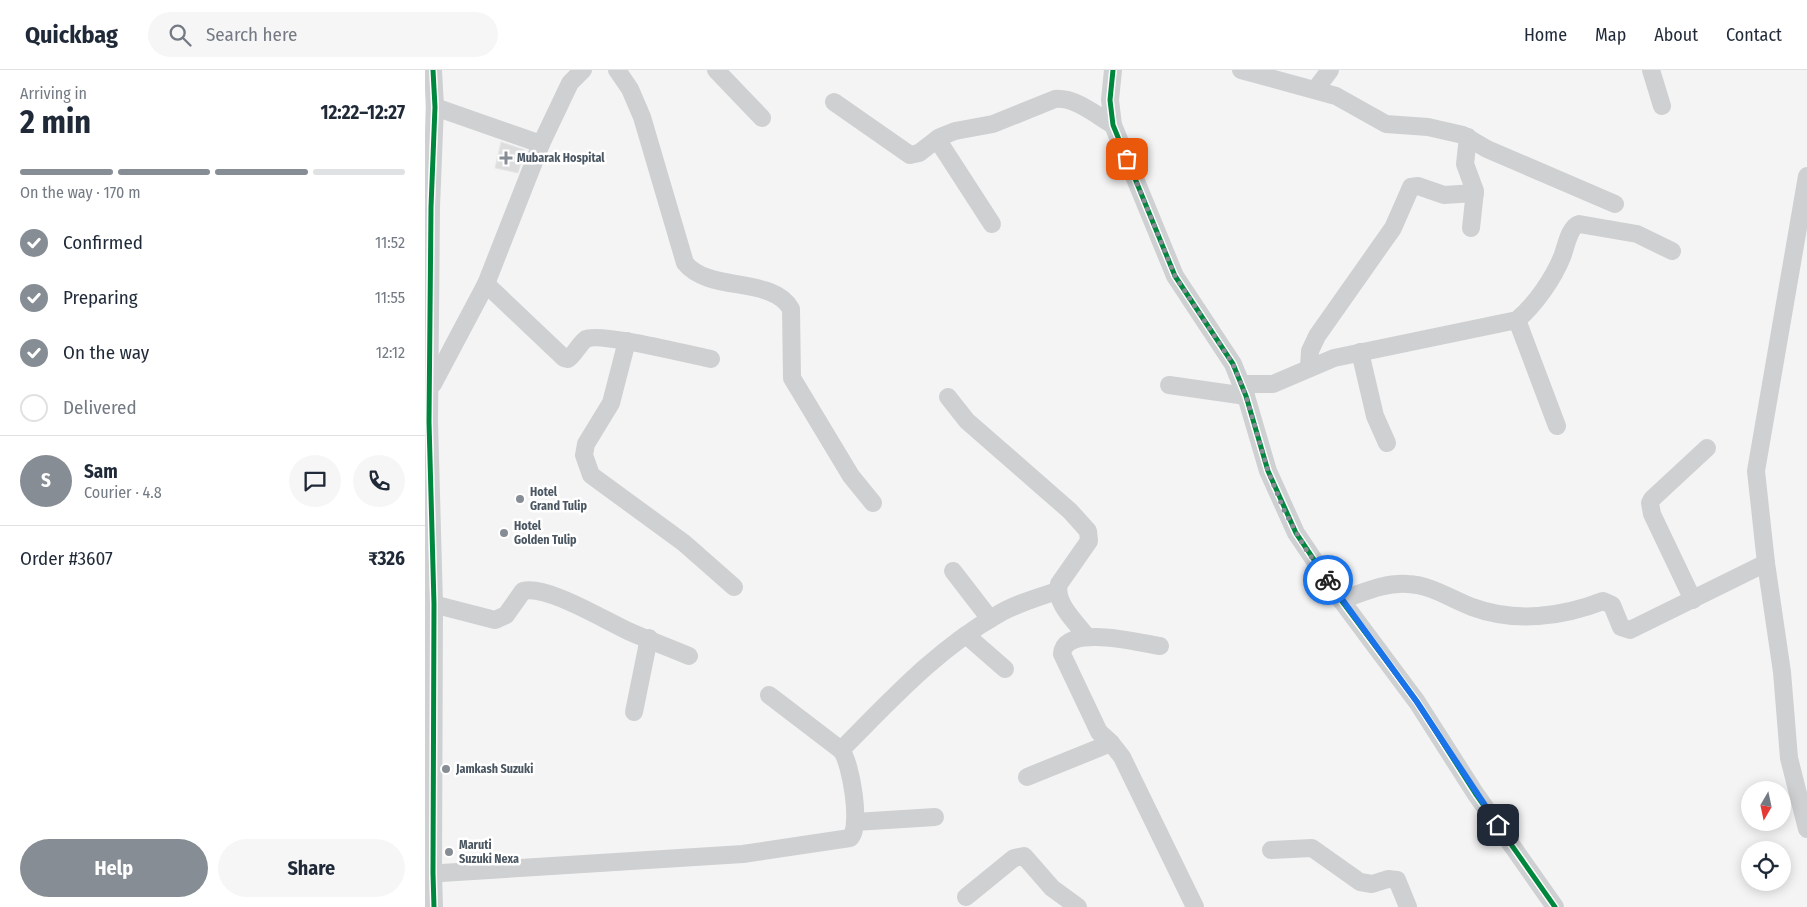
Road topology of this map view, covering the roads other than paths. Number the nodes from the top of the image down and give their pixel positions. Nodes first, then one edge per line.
1 (433, 70) edge
2 (583, 70) edge
3 (617, 70) edge
4 (715, 70) edge
5 (1113, 70) edge
6 (1241, 70) edge
7 (1330, 70) edge
8 (1651, 70) edge
9 (1315, 90) junction
10 (835, 102) dead end
11 (435, 106) junction
12 (1662, 106) dead end
13 (762, 118) dead end
14 (1113, 125) junction
15 (1468, 137) junction
16 (937, 139) junction
17 (541, 144) junction
18 (1807, 176) edge
19 (1475, 193) junction
20 (1615, 204) dead end
21 (992, 224) dead end
22 (1471, 228) dead end
23 (1672, 250) dead end
24 (486, 284) junction
25 (1517, 320) junction
26 (627, 341) junction
27 (1360, 352) junction
28 (711, 359) dead end
29 (1309, 368) junction
30 (1169, 385) dead end
31 (431, 388) junction
32 (1244, 390) junction
33 (948, 397) dead end
34 (1557, 426) dead end
35 (1387, 443) dead end
36 (1707, 448) dead end
37 (873, 503) dead end
38 (1766, 563) junction
39 (953, 571) dead end
40 (734, 587) dead end
41 (1057, 591) junction
42 (1341, 600) junction
43 (1693, 600) junction
44 (430, 603) edge
45 (990, 620) junction
46 (966, 635) junction
47 (1087, 637) junction
48 (649, 638) junction
49 (1160, 646) dead end
50 (689, 656) dead end
51 (1005, 669) dead end
52 (769, 696) dead end
53 (634, 712) dead end
54 (1111, 743) junction
55 (841, 750) junction
56 (1027, 777) dead end
57 (935, 817) dead end
58 (855, 822) junction
59 (1807, 829) edge
60 (1271, 850) dead end
61 (429, 873) edge
62 (966, 898) dead end
63 (434, 907) edge
64 (1078, 907) edge
65 (1195, 907) edge
66 (1408, 907) edge
67 (1555, 907) edge

1 - 11 street
2 - 17 street
3 - 37 street
4 - 13 street
5 - 14 street
6 - 9 street
7 - 9 street
8 - 12 street
9 - 15 street
10 - 16 street
11 - 17 street
11 - 31 street
14 - 16 street
14 - 32 street
15 - 19 street
15 - 20 street
16 - 21 street
17 - 24 street
18 - 38 street
19 - 22 street
19 - 29 street
23 - 25 street
24 - 26 street
24 - 31 street
25 - 27 street
25 - 34 street
26 - 28 street
26 - 40 street
27 - 29 street
27 - 35 street
29 - 32 street
30 - 32 street
31 - 44 street
32 - 42 street
33 - 41 street
36 - 43 street
38 - 43 street
38 - 59 street
39 - 45 street
41 - 45 street
41 - 47 street
42 - 43 street
42 - 67 street
44 - 48 street
44 - 61 street
45 - 46 street
46 - 51 street
46 - 55 street
47 - 49 street
47 - 54 street
48 - 50 street
48 - 53 street
52 - 55 street
54 - 56 street
54 - 65 street
55 - 58 street
57 - 58 street
58 - 61 street
60 - 66 street
61 - 63 street
62 - 64 street

